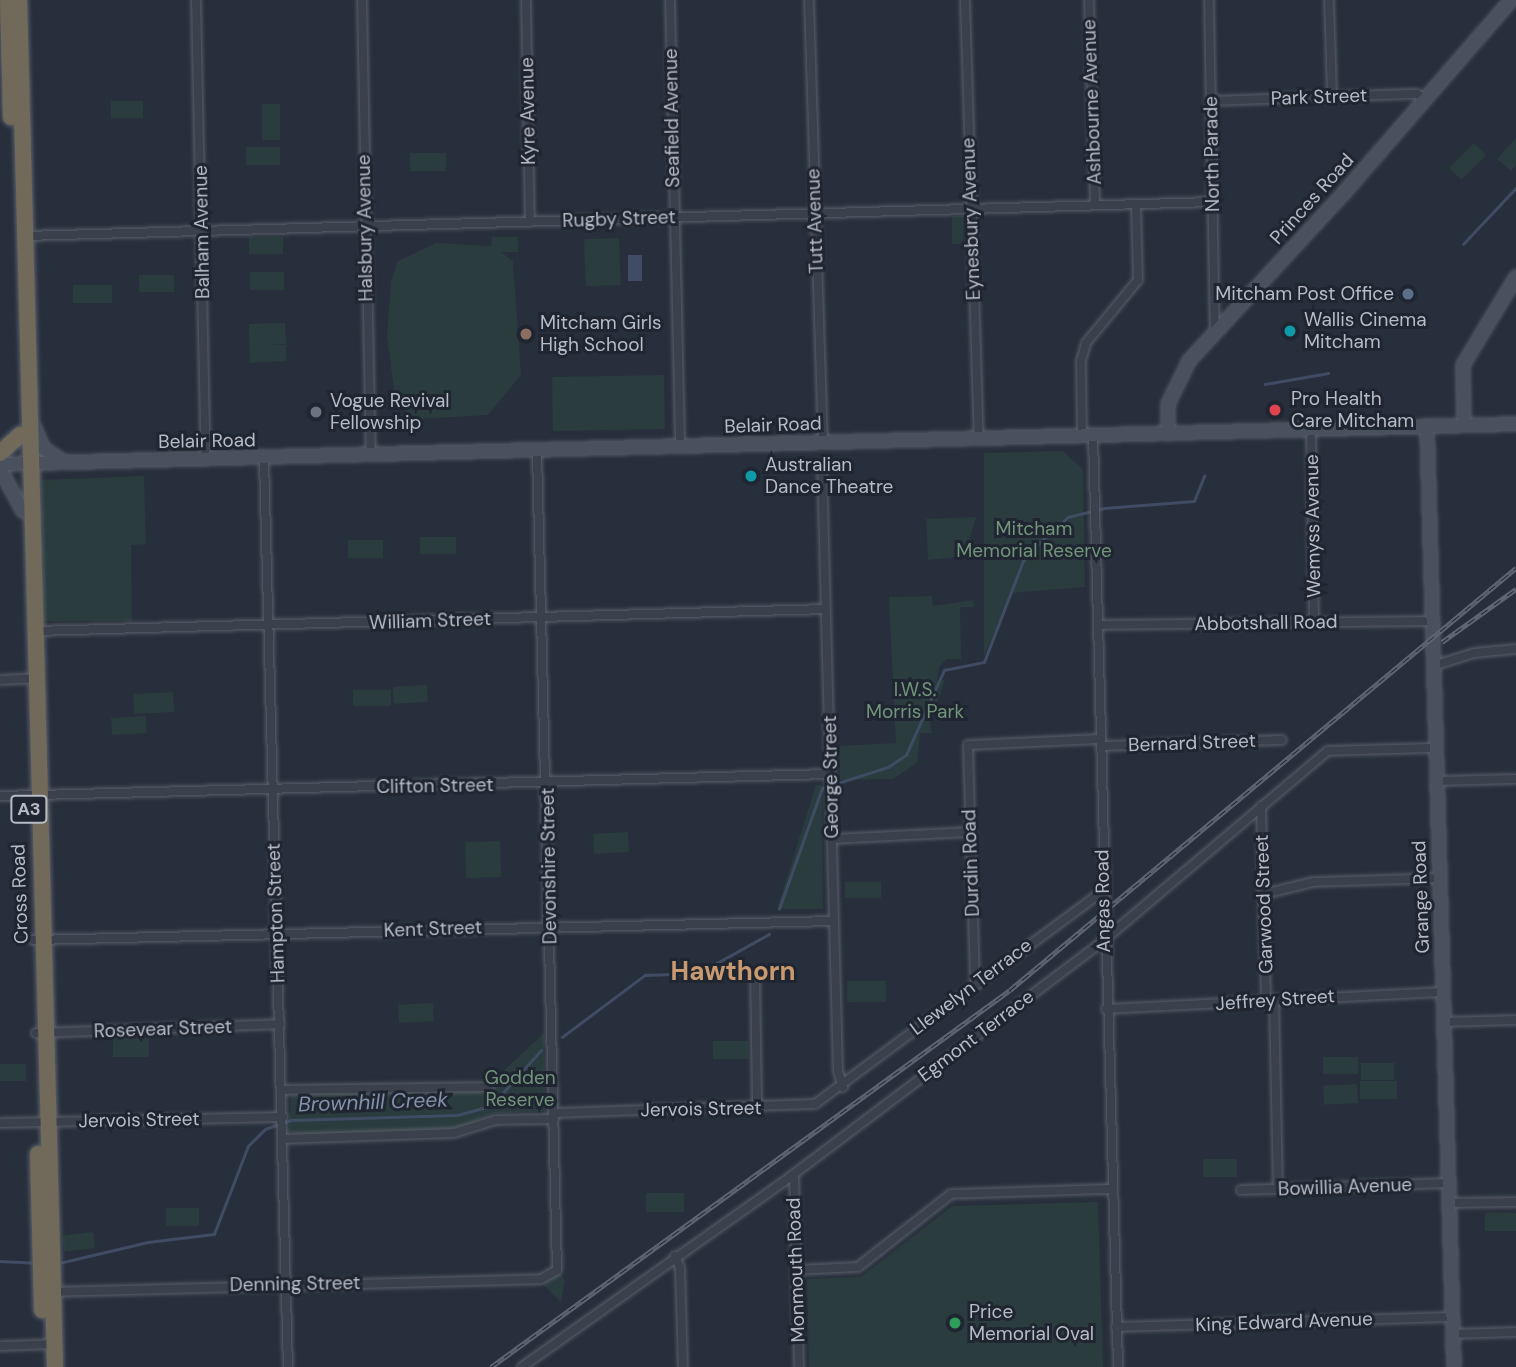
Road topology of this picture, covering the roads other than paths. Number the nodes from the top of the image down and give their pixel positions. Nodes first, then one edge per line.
1 (8, 0) edge
2 (19, 0) edge
3 (362, 0) edge
4 (526, 0) edge
5 (670, 0) edge
6 (809, 0) edge
7 (965, 0) edge
8 (1089, 0) edge
9 (1209, 0) edge
10 (1329, 0) edge
11 (1511, 0) edge
12 (195, 1) edge
13 (1332, 97) junction
14 (1426, 98) junction
15 (1211, 101) junction
16 (1213, 202) junction
17 (1136, 204) junction
18 (1096, 205) junction
19 (970, 208) junction
20 (815, 211) junction
21 (674, 217) junction
22 (530, 222) junction
23 (202, 228) junction
24 (365, 228) junction
25 (24, 236) junction
26 (1516, 278) edge
27 (1216, 309) junction
28 (1232, 316) junction
29 (1215, 334) junction
30 (31, 419) junction
31 (1516, 424) edge
32 (1464, 425) junction
33 (1427, 426) junction
34 (1311, 430) junction
35 (1168, 434) junction
36 (20, 435) junction
37 (1088, 436) junction
38 (979, 439) junction
39 (823, 443) junction
40 (680, 447) junction
41 (537, 450) junction
42 (0, 453) edge
43 (372, 456) junction
44 (264, 459) junction
45 (206, 460) junction
46 (65, 462) junction
47 (26, 463) junction
48 (0, 464) edge
49 (822, 465) dead end
50 (0, 469) edge
51 (23, 511) junction
52 (826, 609) junction
53 (543, 617) junction
54 (1432, 621) junction
55 (1314, 622) junction
56 (1100, 625) junction
57 (269, 626) junction
58 (35, 631) junction
59 (1516, 649) edge
60 (1433, 666) junction
61 (30, 679) junction
62 (0, 680) edge
63 (1282, 740) dead end
64 (1101, 743) junction
65 (968, 745) joint
66 (1436, 748) junction
67 (831, 775) junction
68 (1516, 779) edge
69 (1437, 781) junction
70 (547, 783) junction
71 (273, 790) junction
72 (0, 796) edge
73 (33, 796) junction
74 (1261, 806) junction
75 (970, 832) junction
76 (832, 839) junction
77 (1440, 878) junction
78 (1102, 891) junction
79 (1264, 894) junction
80 (834, 921) junction
81 (551, 925) junction
82 (277, 934) junction
83 (38, 940) junction
84 (1104, 940) junction
85 (755, 974) dead end
86 (975, 981) junction
87 (1443, 992) junction
88 (1270, 1001) junction
89 (1106, 1009) junction
90 (1516, 1020) edge
91 (1444, 1022) junction
92 (280, 1024) junction
93 (41, 1033) junction
94 (489, 1087) dead end
95 (843, 1087) junction
96 (281, 1090) junction
97 (757, 1108) junction
98 (554, 1116) junction
99 (283, 1121) junction
100 (0, 1123) edge
101 (43, 1123) junction
102 (283, 1139) junction
103 (794, 1174) junction
104 (1449, 1184) junction
105 (1112, 1189) junction
106 (1278, 1189) junction
107 (1241, 1190) dead end
108 (1516, 1202) edge
109 (1449, 1203) junction
110 (675, 1256) junction
111 (796, 1270) junction
112 (549, 1278) joint
113 (287, 1284) junction
114 (47, 1292) junction
115 (1452, 1317) junction
116 (1116, 1326) junction
117 (1516, 1332) edge
118 (1453, 1334) junction
119 (49, 1344) junction
120 (0, 1346) edge
121 (44, 1367) edge
122 (55, 1367) edge
123 (288, 1367) edge
124 (522, 1367) edge
125 (682, 1367) edge
126 (799, 1367) edge
127 (1118, 1367) edge
128 (1454, 1367) edge

1 - 36 highway, Cross Road / A3
2 - 25 highway, Cross Road / A3
3 - 24 street, Halsbury Avenue
4 - 22 street, Kyre Avenue
5 - 21 street, Seafield Avenue
6 - 20 street, Tutt Avenue
7 - 19 street, Eynesbury Avenue
8 - 18 street, Ashbourne Avenue
9 - 15 street, North Parade
10 - 13 street
11 - 14 street, Princes Road
12 - 23 street, Balham Avenue
13 - 14 street, Park Street
13 - 15 street, Park Street
14 - 28 street, Princes Road
15 - 16 street, North Parade
16 - 17 street, Rugby Street
16 - 27 street, North Parade
17 - 18 street, Rugby Street
17 - 37 street, Angas Road
18 - 19 street, Rugby Street
19 - 20 street, Rugby Street
19 - 38 street, Eynesbury Avenue
20 - 21 street, Rugby Street
20 - 39 street, Tutt Avenue
21 - 22 street, Rugby Street
21 - 40 street, Seafield Avenue
22 - 24 street, Rugby Street
23 - 24 street, Rugby Street
23 - 25 street, Rugby Street
23 - 45 street, Balham Avenue
24 - 43 street, Halsbury Avenue
25 - 30 highway, Cross Road / A3
26 - 32 street
27 - 28 street
27 - 29 street, North Parade
28 - 29 street, Princes Road
29 - 35 street, Princes Road
30 - 46 street
30 - 47 highway, Cross Road / A3
31 - 32 street, Belair Road
32 - 33 street, Belair Road
33 - 34 street, Belair Road
33 - 54 street, Grange Road
34 - 35 street, Belair Road
34 - 55 street, Wemyss Avenue
35 - 37 street, Belair Road
36 - 42 highway
36 - 47 highway, Cross Road / A3
37 - 38 street, Belair Road
37 - 56 street, Angas Road
38 - 39 street, Belair Road
39 - 40 street, Belair Road
40 - 41 street, Belair Road
41 - 43 street, Belair Road
41 - 53 street, Devonshire Street
43 - 44 street, Belair Road
44 - 45 street, Belair Road
44 - 57 street, Hampton Street
45 - 46 street, Belair Road
46 - 47 street, Belair Road
47 - 48 street, Belair Road
47 - 51 highway, Cross Road / A3
47 - 58 highway, Cross Road / A3
49 - 52 street, George Street
50 - 51 street
51 - 61 highway, Cross Road / A3
52 - 53 street, William Street
52 - 67 street, George Street
53 - 57 street, William Street
53 - 70 street, Devonshire Street
54 - 55 street, Abbotshall Road
54 - 60 street, Grange Road
55 - 56 street, Abbotshall Road
56 - 64 street, Angas Road
57 - 58 street, William Street
57 - 71 street, Hampton Street
58 - 61 highway, Cross Road / A3
59 - 60 street
60 - 66 street, Grange Road
61 - 62 street
61 - 73 highway, Cross Road / A3
63 - 64 street, Bernard Street
64 - 65 street, Bernard Street
64 - 78 street, Angas Road
65 - 75 street, Durdin Road
66 - 69 street, Grange Road
66 - 74 street, Egmont Terrace
67 - 70 street, Clifton Street
67 - 76 street, George Street
68 - 69 street
69 - 77 street, Grange Road
70 - 71 street, Clifton Street
70 - 81 street, Devonshire Street
71 - 73 street, Clifton Street
71 - 82 street, Hampton Street
72 - 73 street
73 - 83 highway, Cross Road / A3
74 - 79 street, Garwood Street
74 - 84 street, Egmont Terrace
75 - 76 street
75 - 86 street, Durdin Road
76 - 80 street, George Street
77 - 79 street
77 - 87 street, Grange Road
78 - 84 street, Angas Road
78 - 86 street, Llewelyn Terrace
79 - 88 street, Garwood Street
80 - 81 street, Kent Street
80 - 95 street, George Street
81 - 82 street, Kent Street
81 - 98 street, Devonshire Street
82 - 83 street, Kent Street
82 - 92 street, Hampton Street
83 - 93 highway, Cross Road / A3
84 - 89 street, Angas Road
84 - 103 street, Egmont Terrace
85 - 97 street
86 - 95 street, Llewelyn Terrace
87 - 88 street, Jeffrey Street
87 - 91 street, Grange Road
88 - 89 street, Jeffrey Street
88 - 106 street, Garwood Street
89 - 105 street, Angas Road
90 - 91 street
91 - 104 street, Grange Road
92 - 93 street, Rosevear Street
92 - 96 street, Hampton Street
93 - 101 highway, Cross Road / A3
94 - 96 street
95 - 97 street, Jervois Street
96 - 99 street, Hampton Street
97 - 98 street, Jervois Street
98 - 102 street, Jervois Street
98 - 112 street, Devonshire Street
99 - 101 street, Jervois Street
99 - 102 street, Hampton Street
100 - 101 street, Jervois Street
101 - 114 highway, Cross Road / A3
102 - 113 street, Hampton Street
103 - 110 street, Egmont Terrace
103 - 111 street, Monmouth Road
104 - 106 street, Bowillia Avenue
104 - 109 street, Grange Road
105 - 111 street
105 - 116 street, Angas Road
106 - 107 street, Bowillia Avenue
108 - 109 street
109 - 115 street, Grange Road
110 - 124 street, Egmont Terrace
110 - 125 street
111 - 126 street, Monmouth Road
112 - 113 street, Denning Street
113 - 114 street, Denning Street
113 - 123 street, Hampton Street
114 - 119 highway, Cross Road / A3
115 - 116 street, King Edward Avenue
115 - 118 street, Grange Road
116 - 127 street, Angas Road
117 - 118 street
118 - 128 street, Grange Road
119 - 120 street
119 - 121 highway, Cross Road / A3
119 - 122 highway, Cross Road / A3

